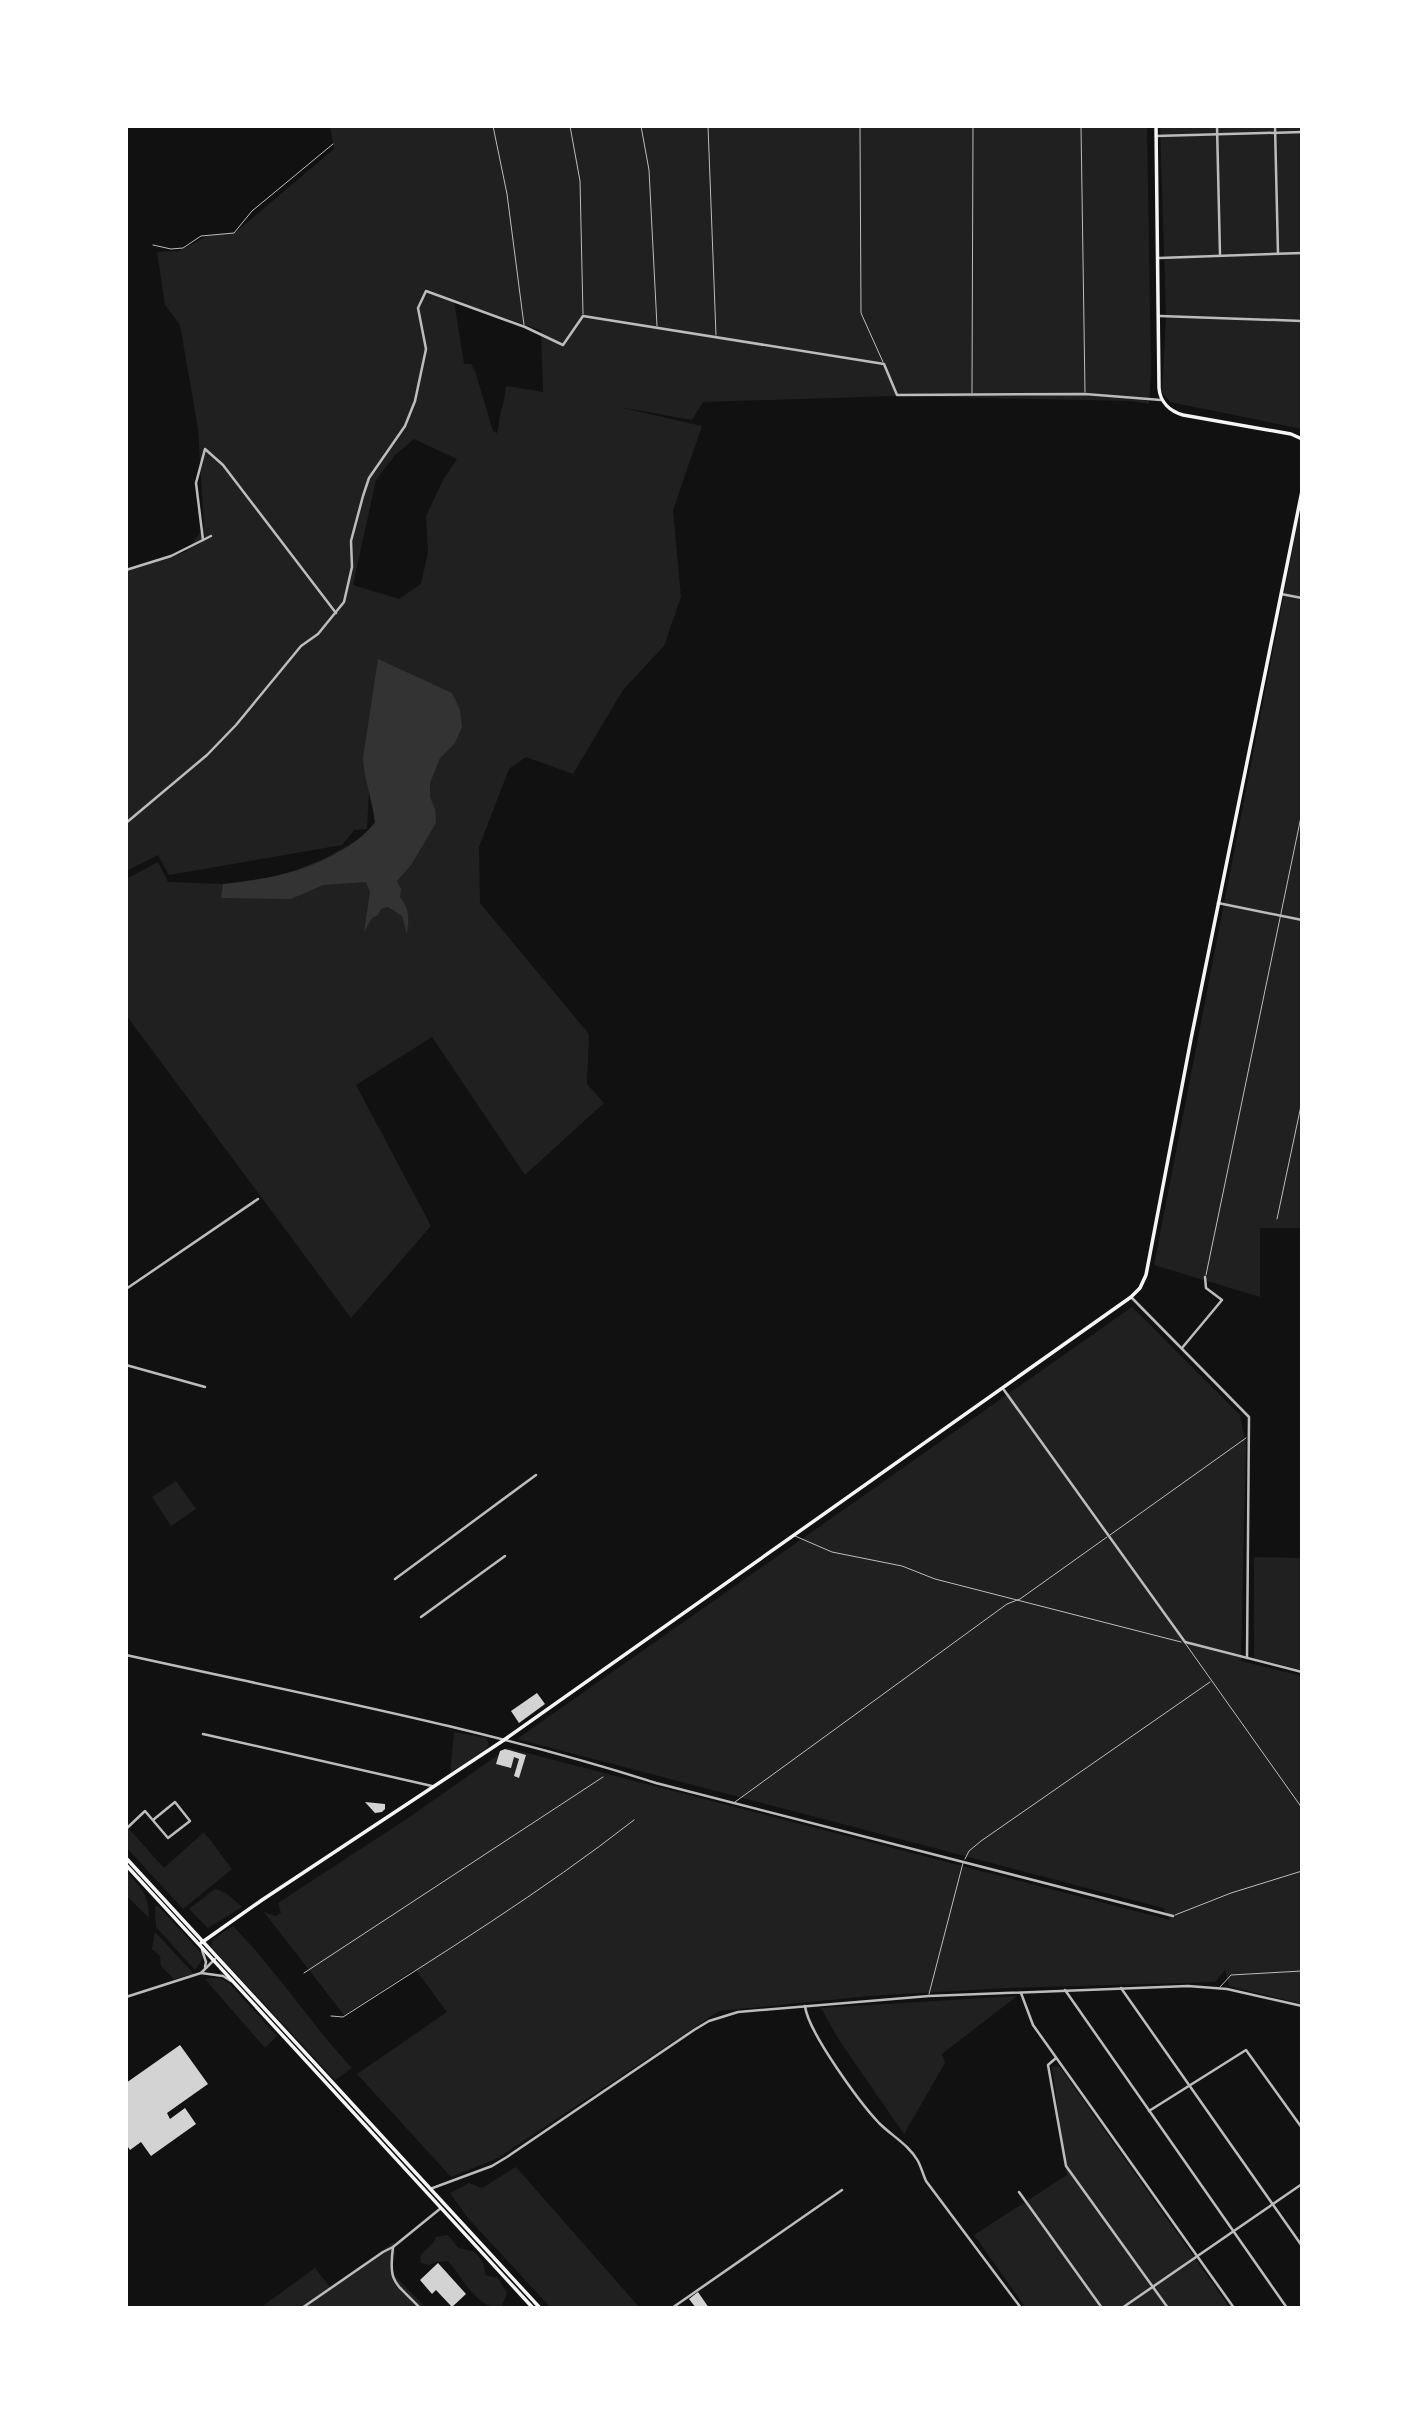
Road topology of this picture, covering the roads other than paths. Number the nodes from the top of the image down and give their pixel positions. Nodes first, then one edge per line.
1 (493, 126) edge
2 (569, 126) edge
3 (641, 126) edge
4 (708, 126) edge
5 (860, 126) edge
6 (973, 126) edge
7 (1081, 126) edge
8 (1156, 126) edge
9 (1217, 126) edge
10 (1275, 126) edge
11 (1302, 132) edge
12 (1275, 133) junction
13 (1217, 134) junction
14 (1156, 136) junction
15 (333, 144) dead end
16 (153, 246) dead end
17 (1302, 253) edge
18 (1278, 254) junction
19 (1220, 255) junction
20 (1159, 258) junction
21 (583, 316) junction
22 (1160, 316) junction
23 (1302, 321) edge
24 (524, 327) junction
25 (657, 328) junction
26 (716, 337) junction
27 (884, 364) junction
28 (1085, 394) junction
29 (972, 395) junction
30 (1163, 401) junction
31 (1302, 439) edge
32 (1302, 491) edge
33 (211, 536) dead end
34 (203, 540) junction
35 (126, 570) edge
36 (1281, 594) junction
37 (1302, 598) edge
38 (336, 613) junction
39 (1302, 812) edge
40 (126, 823) edge
41 (1218, 903) junction
42 (1280, 916) junction
43 (1302, 920) edge
44 (1302, 1101) edge
45 (258, 1199) dead end
46 (1277, 1219) dead end
47 (1205, 1278) joint
48 (126, 1289) edge
49 (1131, 1297) junction
50 (1182, 1348) junction
51 (126, 1365) edge
52 (205, 1387) dead end
53 (1004, 1390) dead end
54 (1251, 1435) junction
55 (536, 1475) dead end
56 (793, 1534) junction
57 (1108, 1536) junction
58 (505, 1556) dead end
59 (395, 1579) dead end
60 (1020, 1599) junction
61 (421, 1617) dead end
62 (1185, 1643) junction
63 (126, 1655) edge
64 (1247, 1658) junction
65 (1302, 1672) edge
66 (1212, 1680) junction
67 (203, 1734) dead end
68 (504, 1740) junction
69 (603, 1777) dead end
70 (436, 1787) junction
71 (736, 1802) junction
72 (1302, 1808) edge
73 (153, 1820) junction
74 (634, 1820) dead end
75 (126, 1829) edge
76 (126, 1858) edge
77 (963, 1862) junction
78 (126, 1865) edge
79 (1302, 1871) edge
80 (1172, 1916) joint
81 (201, 1943) junction
82 (215, 1959) junction
83 (1302, 1971) edge
84 (201, 1973) junction
85 (304, 1973) dead end
86 (234, 1983) junction
87 (1120, 1987) junction
88 (1219, 1988) junction
89 (1065, 1990) junction
90 (1021, 1992) junction
91 (929, 1996) junction
92 (126, 1997) edge
93 (805, 2006) junction
94 (1302, 2006) edge
95 (331, 2016) dead end
96 (1056, 2057) junction
97 (1189, 2086) junction
98 (1149, 2110) junction
99 (1302, 2128) edge
100 (1302, 2184) edge
101 (427, 2190) junction
102 (842, 2190) dead end
103 (1020, 2192) dead end
104 (1273, 2204) junction
105 (441, 2208) junction
106 (1233, 2231) junction
107 (1302, 2246) edge
108 (393, 2247) junction
109 (1197, 2256) junction
110 (1153, 2287) junction
111 (302, 2308) edge
112 (420, 2308) edge
113 (533, 2308) edge
114 (540, 2308) edge
115 (672, 2308) edge
116 (1021, 2308) edge
117 (1102, 2308) edge
118 (1122, 2308) edge
119 (1168, 2308) edge
120 (1234, 2308) edge
121 (1287, 2308) edge

1 - 24 lane
2 - 21 lane
3 - 25 lane
4 - 26 lane
5 - 27 lane
6 - 29 lane
7 - 28 lane
8 - 14 main road
9 - 13 street
10 - 12 street
11 - 12 street
12 - 13 street
12 - 18 street
13 - 14 street
13 - 19 street
14 - 20 main road
15 - 16 lane
17 - 18 street
18 - 19 street
19 - 20 street
20 - 22 main road
21 - 24 street
21 - 25 street
22 - 23 street
22 - 30 main road
24 - 38 street
25 - 26 street
26 - 27 street
27 - 29 street
28 - 29 street
28 - 30 street
30 - 31 main road
32 - 36 main road
33 - 34 street
34 - 35 street
34 - 38 street
36 - 37 street
36 - 41 main road
38 - 40 street
39 - 42 lane
41 - 42 street
41 - 49 main road
42 - 43 street
42 - 47 lane
44 - 46 lane
45 - 48 street
47 - 50 street
49 - 50 street
49 - 56 main road
50 - 54 street
51 - 52 street
53 - 57 street
54 - 57 lane
54 - 64 street
55 - 59 street
56 - 60 lane
56 - 68 main road
57 - 60 lane
57 - 62 street
58 - 61 street
60 - 62 lane
60 - 71 lane
62 - 64 street
62 - 66 lane
63 - 68 street
64 - 65 street
66 - 72 lane
66 - 77 lane
67 - 70 street
68 - 70 main road
68 - 71 street
69 - 85 lane
70 - 81 main road
71 - 77 street
73 - 73 street
73 - 75 street
74 - 95 lane
76 - 81 main road
77 - 80 street
77 - 91 lane
78 - 81 main road
79 - 80 lane
81 - 82 main road
81 - 84 street
82 - 84 street
82 - 86 main road
82 - 101 main road
83 - 88 lane
84 - 86 street
84 - 92 street
86 - 101 main road
87 - 88 street
87 - 89 street
87 - 97 street
88 - 94 street
89 - 90 street
89 - 98 street
90 - 91 street
90 - 96 street
91 - 93 street
93 - 101 street
93 - 116 street
96 - 109 street
96 - 110 street
97 - 98 street
97 - 99 street
97 - 104 street
98 - 106 street
100 - 104 street
101 - 105 main road
101 - 114 main road
102 - 115 street
103 - 117 street
104 - 106 street
104 - 107 street
105 - 108 street
105 - 113 main road
106 - 109 street
106 - 121 street
108 - 111 street
108 - 112 street
109 - 110 street
109 - 120 street
110 - 118 street
110 - 119 street

